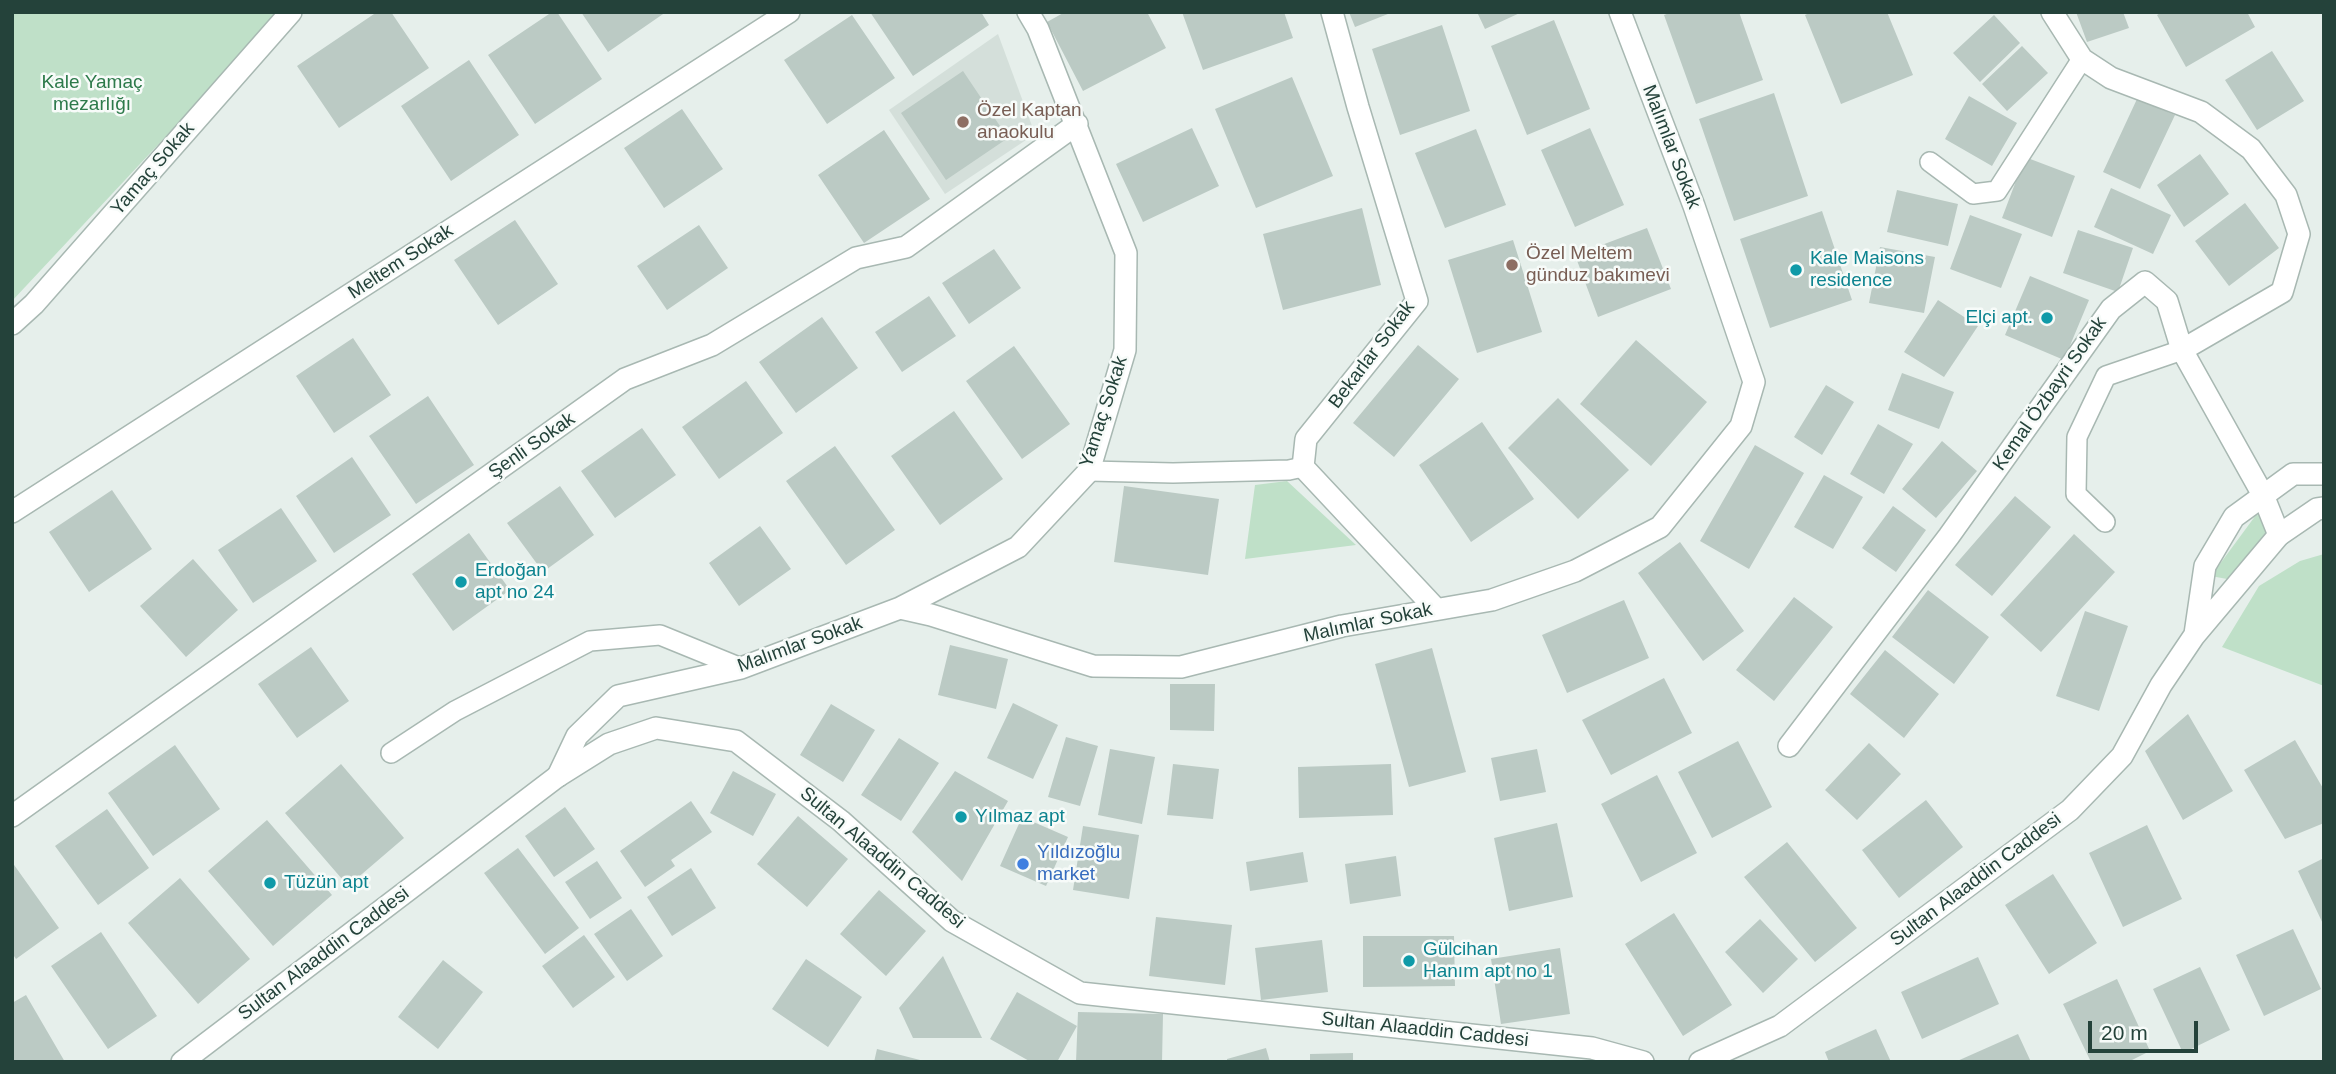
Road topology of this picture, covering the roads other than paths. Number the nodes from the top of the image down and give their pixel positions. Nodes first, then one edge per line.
1 (291, 12) edge
2 (789, 12) edge
3 (1028, 12) edge
4 (1332, 12) edge
5 (1620, 12) edge
6 (2052, 12) edge
7 (2082, 59) junction
8 (1077, 124) junction
9 (1930, 162) dead end
10 (12, 324) edge
11 (2182, 350) junction
12 (1303, 467) junction
13 (1089, 471) junction
14 (2324, 474) edge
15 (2263, 495) junction
16 (2324, 508) edge
17 (12, 512) edge
18 (2105, 522) dead end
19 (2279, 535) junction
20 (900, 608) junction
21 (1435, 608) junction
22 (2194, 636) junction
23 (741, 668) junction
24 (1789, 746) dead end
25 (391, 752) dead end
26 (558, 776) junction
27 (12, 816) edge
28 (182, 1062) edge
29 (1643, 1062) edge
30 (1700, 1062) edge

1 - 10 street, Yamaç Sokak
2 - 17 street, Meltem Sokak
3 - 8 street, Yamaç Sokak
4 - 12 street, Bekarlar Sokak
5 - 21 street, Malımlar Sokak
6 - 7 street
7 - 9 lane
7 - 11 street
8 - 13 street, Yamaç Sokak
8 - 27 street, Şenli Sokak
11 - 15 street, Kemal Özbayri Sokak
11 - 18 lane
11 - 24 street, Kemal Özbayri Sokak
12 - 13 lane
12 - 21 street
13 - 20 street, Yamaç Sokak
14 - 15 street, Sultan Alaaddin Caddesi
15 - 19 street, Kemal Özbayri Sokak
15 - 22 street, Sultan Alaaddin Caddesi
16 - 19 street, Sultan Alaaddin Caddesi
19 - 22 street, Sultan Alaaddin Caddesi
20 - 21 street, Malımlar Sokak
20 - 23 street, Malımlar Sokak
22 - 30 street, Sultan Alaaddin Caddesi
23 - 25 lane
23 - 26 street, Malımlar Sokak
26 - 28 street, Sultan Alaaddin Caddesi
26 - 29 street, Sultan Alaaddin Caddesi

